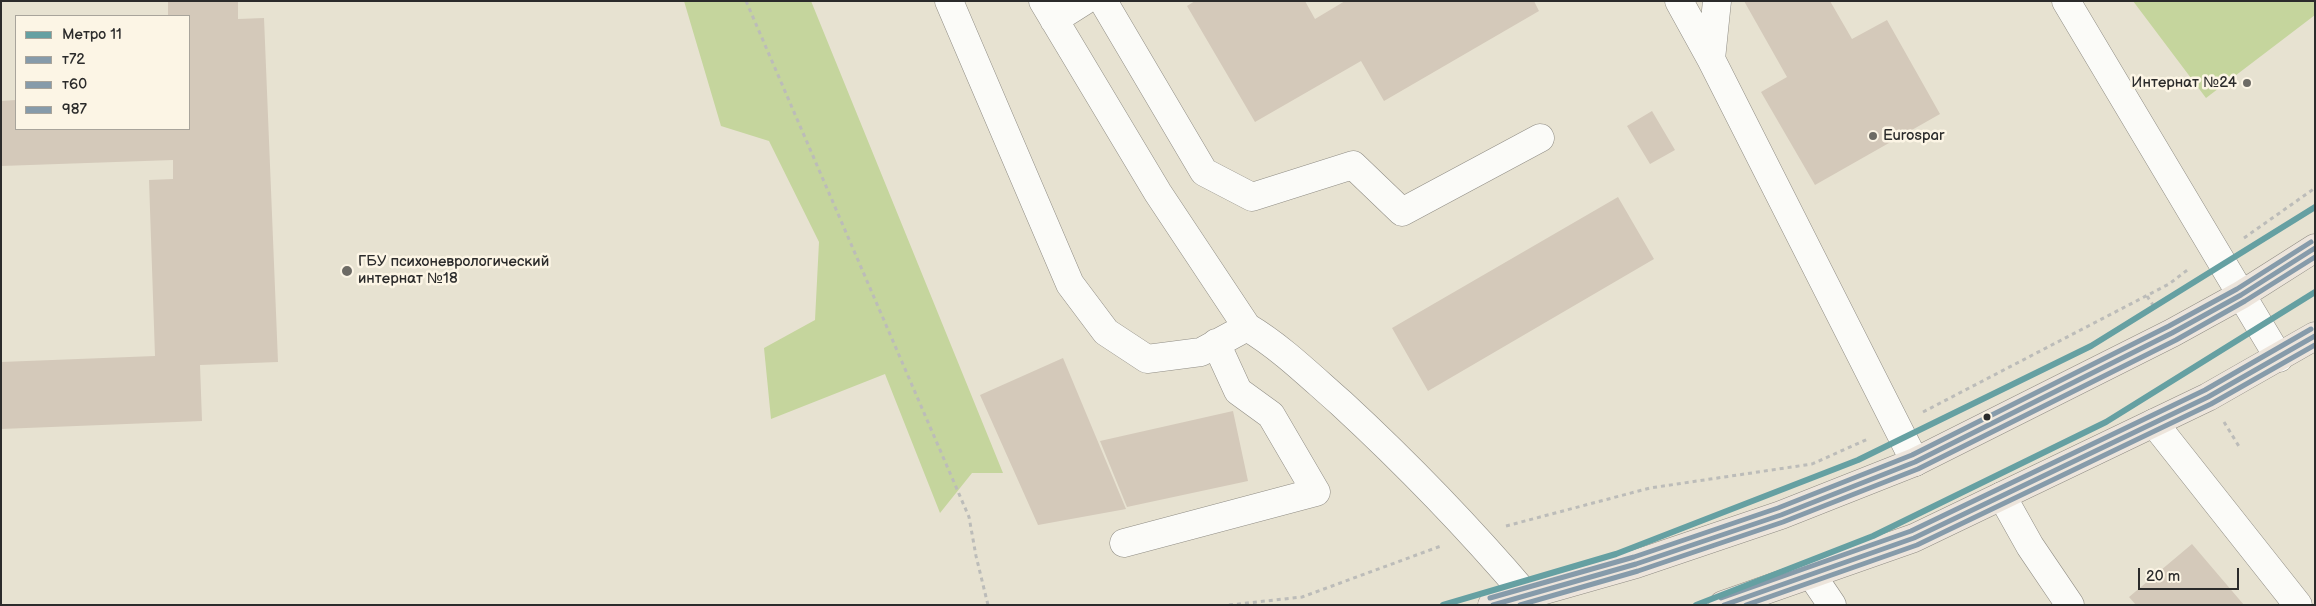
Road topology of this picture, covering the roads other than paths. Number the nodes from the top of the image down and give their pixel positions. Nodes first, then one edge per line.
1 (948, 1) edge
2 (1084, 1) edge
3 (1103, 1) edge
4 (1679, 1) edge
5 (1717, 1) edge
6 (2066, 1) edge
7 (1049, 11) edge
8 (1711, 59) junction
9 (1540, 138) dead end
10 (2315, 248) edge
11 (2241, 295) junction
12 (1247, 326) junction
13 (2315, 336) edge
14 (1216, 343) junction
15 (2279, 358) junction
16 (2154, 423) junction
17 (1915, 462) junction
18 (2002, 496) junction
19 (1124, 544) dead end
20 (1811, 574) junction
21 (1526, 595) junction
22 (1492, 605) edge
23 (1723, 605) edge
24 (1832, 605) edge
25 (2070, 605) edge
26 (2298, 605) edge

1 - 14 street
2 - 7 street
3 - 9 street
4 - 8 street
5 - 8 street
6 - 11 street
7 - 12 street
8 - 17 street
10 - 11 main road
11 - 15 street
11 - 17 main road
12 - 14 street
12 - 21 street
13 - 15 main road
14 - 19 street
15 - 16 main road
16 - 18 main road
16 - 26 street
17 - 21 main road
18 - 20 main road
18 - 25 street
20 - 23 main road
20 - 24 street
21 - 22 main road

